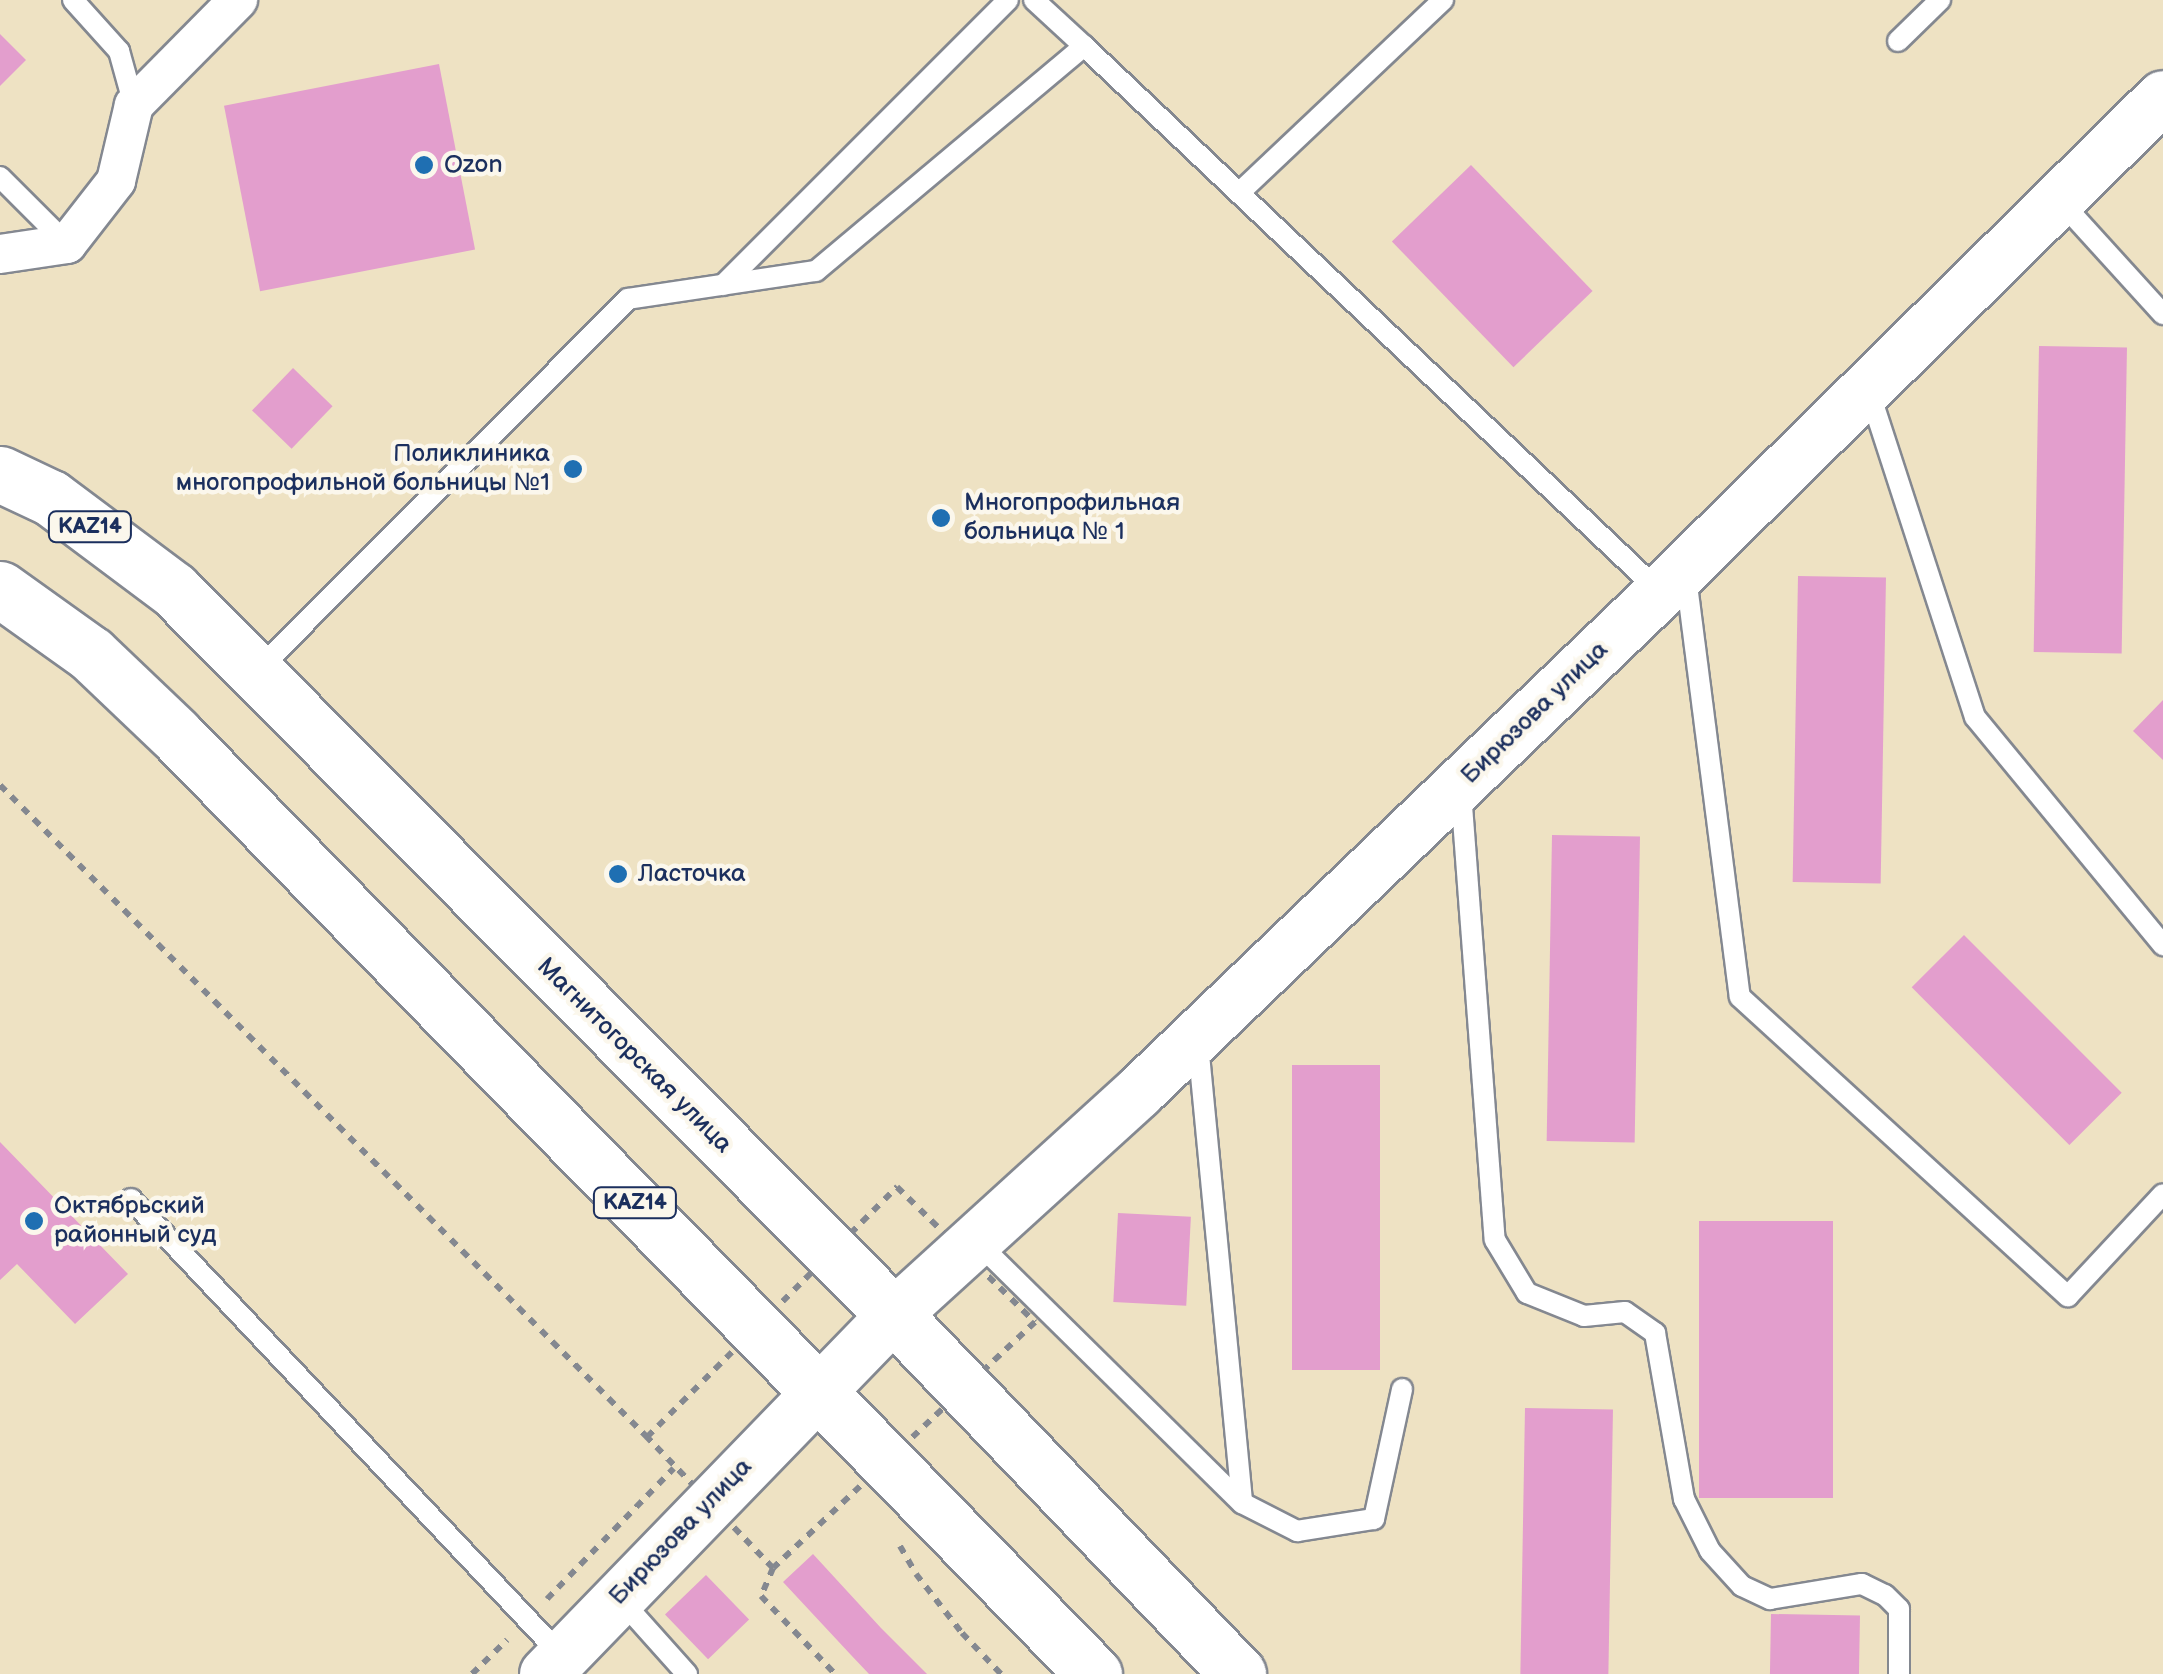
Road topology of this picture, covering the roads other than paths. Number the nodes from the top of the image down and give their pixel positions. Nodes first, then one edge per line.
1 (73, 0) edge
2 (238, 0) edge
3 (1008, 0) edge
4 (1034, 0) edge
5 (1443, 0) edge
6 (1940, 0) edge
7 (1898, 41) dead end
8 (1084, 46) junction
9 (2163, 97) edge
10 (134, 105) junction
11 (0, 177) edge
12 (1239, 193) junction
13 (2058, 200) junction
14 (67, 244) junction
15 (0, 254) edge
16 (723, 285) junction
17 (2163, 314) edge
18 (1868, 388) junction
19 (0, 474) edge
20 (1673, 581) junction
21 (0, 589) edge
22 (255, 674) junction
23 (1460, 784) junction
24 (2163, 945) edge
25 (1197, 1036) junction
26 (2163, 1194) edge
27 (131, 1199) dead end
28 (975, 1240) junction
29 (894, 1315) junction
30 (1402, 1389) dead end
31 (818, 1390) junction
32 (1242, 1504) junction
33 (619, 1598) junction
34 (554, 1665) edge
35 (687, 1674) edge
36 (1094, 1674) edge
37 (1238, 1674) edge
38 (1899, 1674) edge

1 - 10 lane
2 - 10 street
3 - 16 lane
4 - 8 lane
5 - 12 lane
6 - 7 lane
8 - 12 lane
8 - 16 lane
9 - 13 street, Бирюзова улица
10 - 14 street
11 - 14 lane
12 - 20 lane
13 - 17 lane
13 - 18 street, Бирюзова улица
14 - 15 street
16 - 22 lane
18 - 20 street, Бирюзова улица
18 - 24 lane
19 - 22 main road, Магнитогорская улица / KAZ14
20 - 23 street, Бирюзова улица
20 - 26 lane
21 - 31 main road, KAZ14
22 - 29 main road, Магнитогорская улица / KAZ14
23 - 25 street, Бирюзова улица
23 - 38 lane
25 - 28 street, Бирюзова улица
25 - 32 lane
27 - 34 lane
28 - 29 street, Бирюзова улица
28 - 32 lane
29 - 31 street, Бирюзова улица
29 - 37 main road, Магнитогорская улица / KAZ14
30 - 32 lane
31 - 33 street, Бирюзова улица
31 - 36 main road, KAZ14
33 - 34 street, Бирюзова улица
33 - 35 lane

